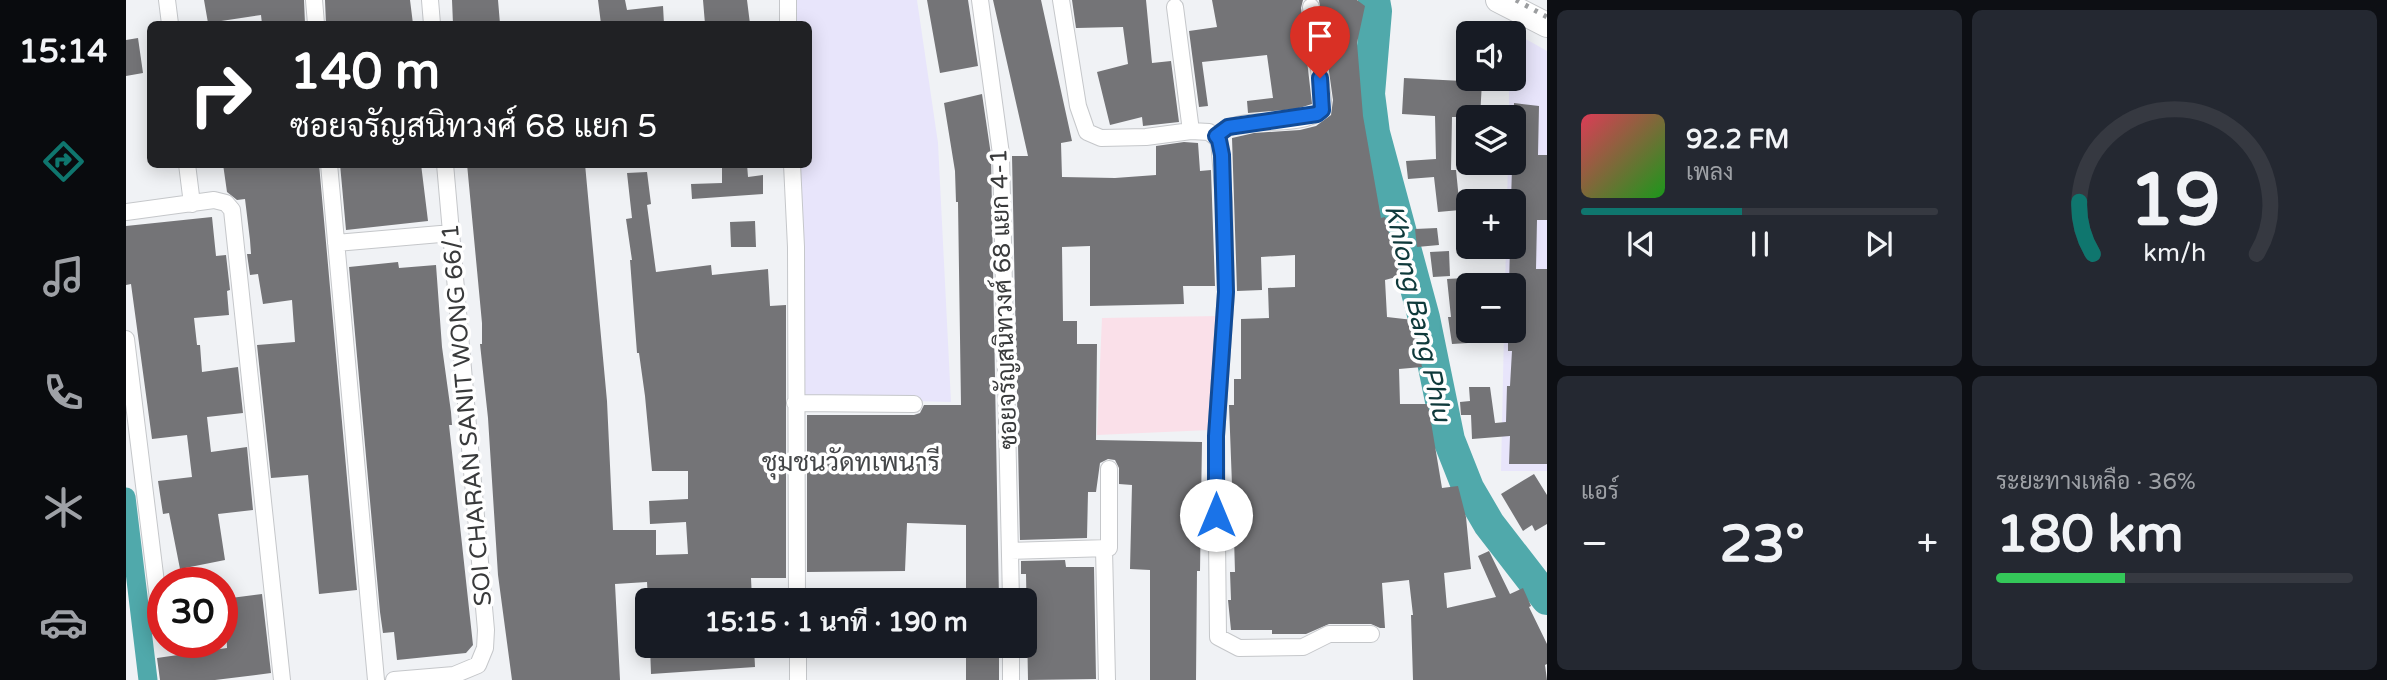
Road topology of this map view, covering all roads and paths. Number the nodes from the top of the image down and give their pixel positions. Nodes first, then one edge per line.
1 (167, 0) edge
2 (314, 0) edge
3 (430, 0) edge
4 (788, 0) edge
5 (981, 0) edge
6 (1061, 0) edge
7 (1497, 0) edge
8 (1175, 7) dead end
9 (1311, 7) dead end
10 (170, 21) edge
11 (316, 21) edge
12 (432, 21) edge
13 (788, 21) edge
14 (1547, 25) edge
15 (1191, 131) junction
16 (1216, 136) junction
17 (188, 168) edge
18 (329, 168) edge
19 (445, 168) edge
20 (792, 168) edge
21 (192, 204) junction
22 (126, 212) edge
23 (452, 233) junction
24 (336, 243) junction
25 (126, 339) edge
26 (795, 403) junction
27 (914, 404) dead end
28 (1109, 469) dead end
29 (1104, 549) junction
30 (1011, 551) junction
31 (154, 567) edge
32 (797, 588) edge
33 (1011, 588) edge
34 (1371, 634) dead end
35 (798, 658) edge
36 (1011, 658) edge
37 (282, 680) edge
38 (376, 680) edge
39 (394, 680) edge
40 (798, 680) edge
41 (1011, 680) edge
42 (1107, 680) edge

1 - 10 street
2 - 11 street
3 - 12 street
4 - 13 street
5 - 30 street, ซอยจรัญสนิทวงศ์ 68 แยก 4-1
6 - 15 street
7 - 14 main road
8 - 15 street
9 - 16 street
15 - 16 street
16 - 34 street
17 - 21 street
18 - 24 street
19 - 23 street, SOI CHARAN SANIT WONG 66/1
20 - 26 street
21 - 22 street
21 - 37 street
23 - 24 street
23 - 39 street, SOI CHARAN SANIT WONG 66/1
24 - 38 street
25 - 31 street
26 - 27 street
26 - 32 street
28 - 29 street
29 - 30 street
29 - 42 street
30 - 33 street, ซอยจรัญสนิทวงศ์ 68 แยก 4-1
35 - 40 street
36 - 41 street

